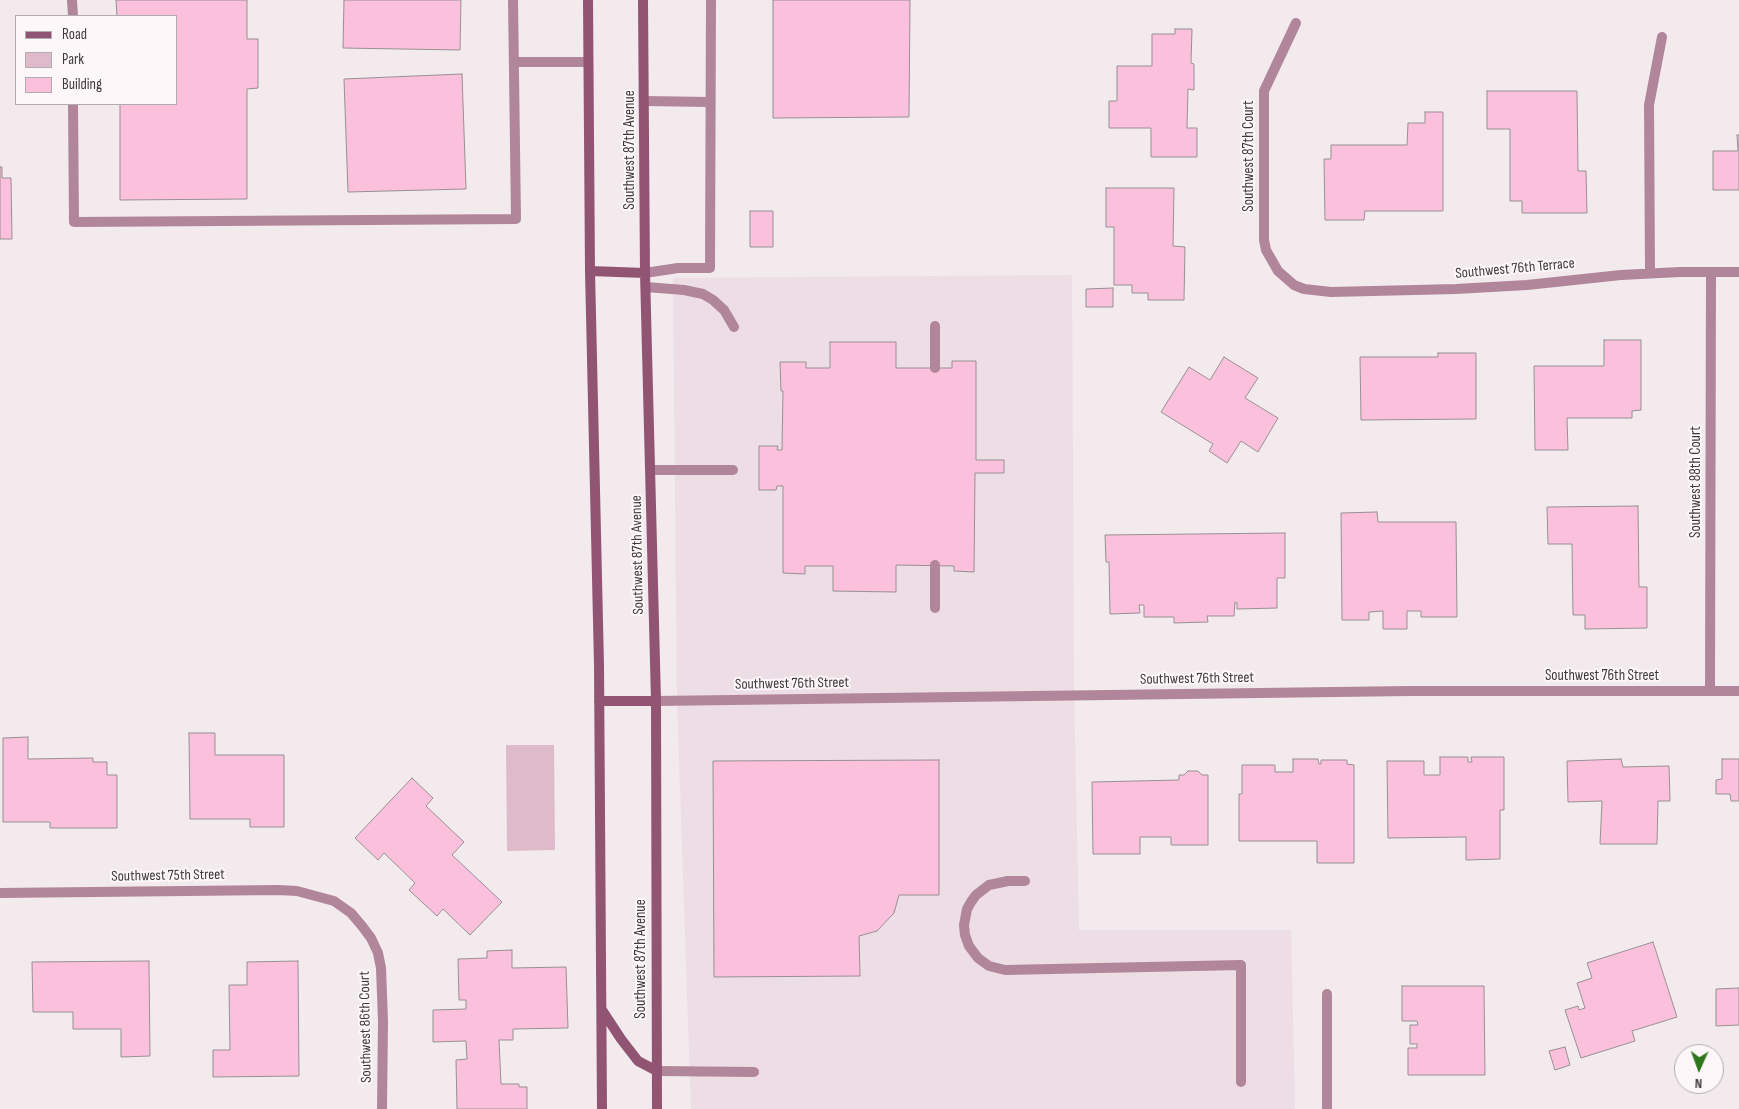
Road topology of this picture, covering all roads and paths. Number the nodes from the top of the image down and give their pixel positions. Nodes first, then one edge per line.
1 (72, 0) edge
2 (513, 0) edge
3 (588, 0) edge
4 (643, 0) edge
5 (711, 0) edge
6 (73, 15) edge
7 (1296, 23) dead end
8 (1662, 37) dead end
9 (514, 62) junction
10 (588, 62) junction
11 (644, 102) junction
12 (710, 102) junction
13 (73, 105) edge
14 (590, 271) junction
15 (1711, 272) junction
16 (1739, 272) edge
17 (645, 273) junction
18 (1650, 273) junction
19 (1294, 285) joint
20 (646, 286) junction
21 (734, 326) dead end
22 (935, 326) dead end
23 (935, 368) dead end
24 (651, 470) junction
25 (734, 470) dead end
26 (935, 565) dead end
27 (935, 608) dead end
28 (1710, 691) junction
29 (1739, 691) edge
30 (599, 701) junction
31 (656, 701) junction
32 (1025, 881) dead end
33 (0, 893) edge
34 (334, 901) joint
35 (1328, 994) dead end
36 (601, 1009) junction
37 (657, 1070) junction
38 (754, 1072) dead end
39 (1240, 1082) dead end
40 (382, 1109) edge
41 (602, 1109) edge
42 (657, 1109) edge
43 (1327, 1109) edge

1 - 6 street
2 - 9 street
3 - 10 main road
4 - 11 main road, Southwest 87th Avenue
5 - 12 street
7 - 19 street, Southwest 87th Court
8 - 18 street
9 - 10 street
9 - 13 street
10 - 14 main road
11 - 12 street
11 - 17 main road, Southwest 87th Avenue
12 - 17 street
14 - 17 main road
14 - 30 main road
15 - 16 street, Southwest 76th Terrace
15 - 18 street, Southwest 76th Terrace
15 - 28 street, Southwest 88th Court
17 - 20 main road, Southwest 87th Avenue
18 - 19 street, Southwest 76th Terrace
20 - 21 street
20 - 24 main road, Southwest 87th Avenue
22 - 23 street
24 - 25 street
24 - 31 main road, Southwest 87th Avenue
26 - 27 street
28 - 29 street, Southwest 76th Street
28 - 31 street, Southwest 76th Street
30 - 31 main road
30 - 36 main road
31 - 37 main road, Southwest 87th Avenue
32 - 39 street
33 - 34 street, Southwest 75th Street
34 - 40 street, Southwest 86th Court
35 - 43 street
36 - 37 main road
36 - 41 main road
37 - 38 street
37 - 42 main road, Southwest 87th Avenue

